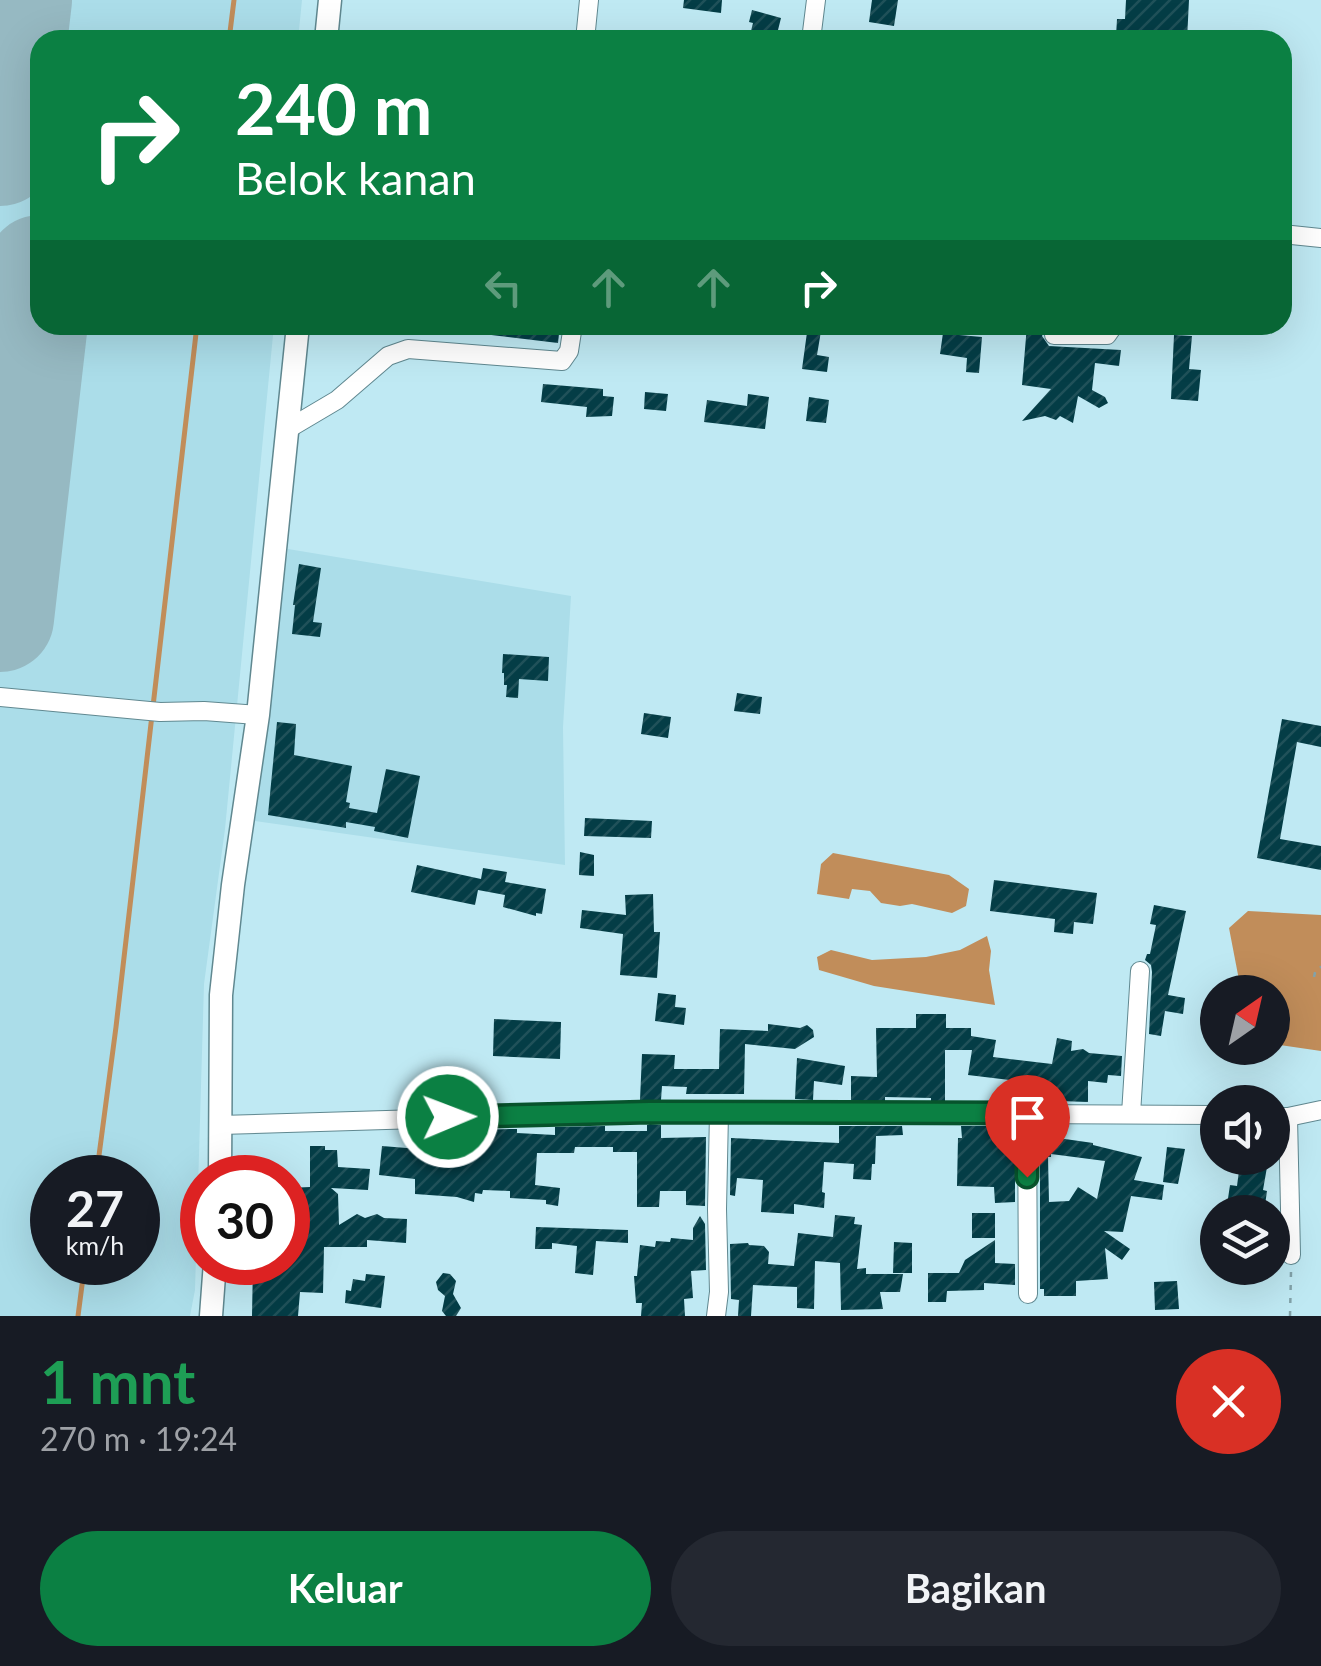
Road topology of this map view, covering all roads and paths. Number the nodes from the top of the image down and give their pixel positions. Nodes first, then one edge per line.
1 (330, 0) edge
2 (589, 0) edge
3 (816, 0) edge
4 (327, 30) edge
5 (585, 30) edge
6 (812, 30) edge
7 (1292, 235) edge
8 (1321, 238) edge
9 (297, 335) edge
10 (572, 335) edge
11 (1054, 335) dead end
12 (1107, 335) edge
13 (288, 429) junction
14 (0, 698) edge
15 (258, 715) junction
16 (1321, 968) edge
17 (1140, 971) dead end
18 (1314, 977) dead end
19 (1321, 1110) edge
20 (718, 1113) junction
21 (1027, 1113) junction
22 (1131, 1114) junction
23 (1200, 1115) edge
24 (1290, 1115) edge
25 (220, 1126) junction
26 (220, 1155) edge
27 (1285, 1175) edge
28 (1291, 1255) joint
29 (213, 1285) edge
30 (1028, 1294) dead end
31 (211, 1316) edge
32 (716, 1316) edge
33 (1290, 1316) edge

1 - 4 main road
2 - 5 street
3 - 6 street
7 - 8 street
9 - 13 main road
10 - 13 street
11 - 12 street
13 - 15 main road
14 - 15 street
15 - 25 main road
16 - 18 path
17 - 22 street
19 - 24 street
20 - 21 street
20 - 25 street
20 - 32 street
21 - 22 street
21 - 30 street
22 - 23 street
25 - 26 main road
27 - 28 street
28 - 33 path
29 - 31 main road

